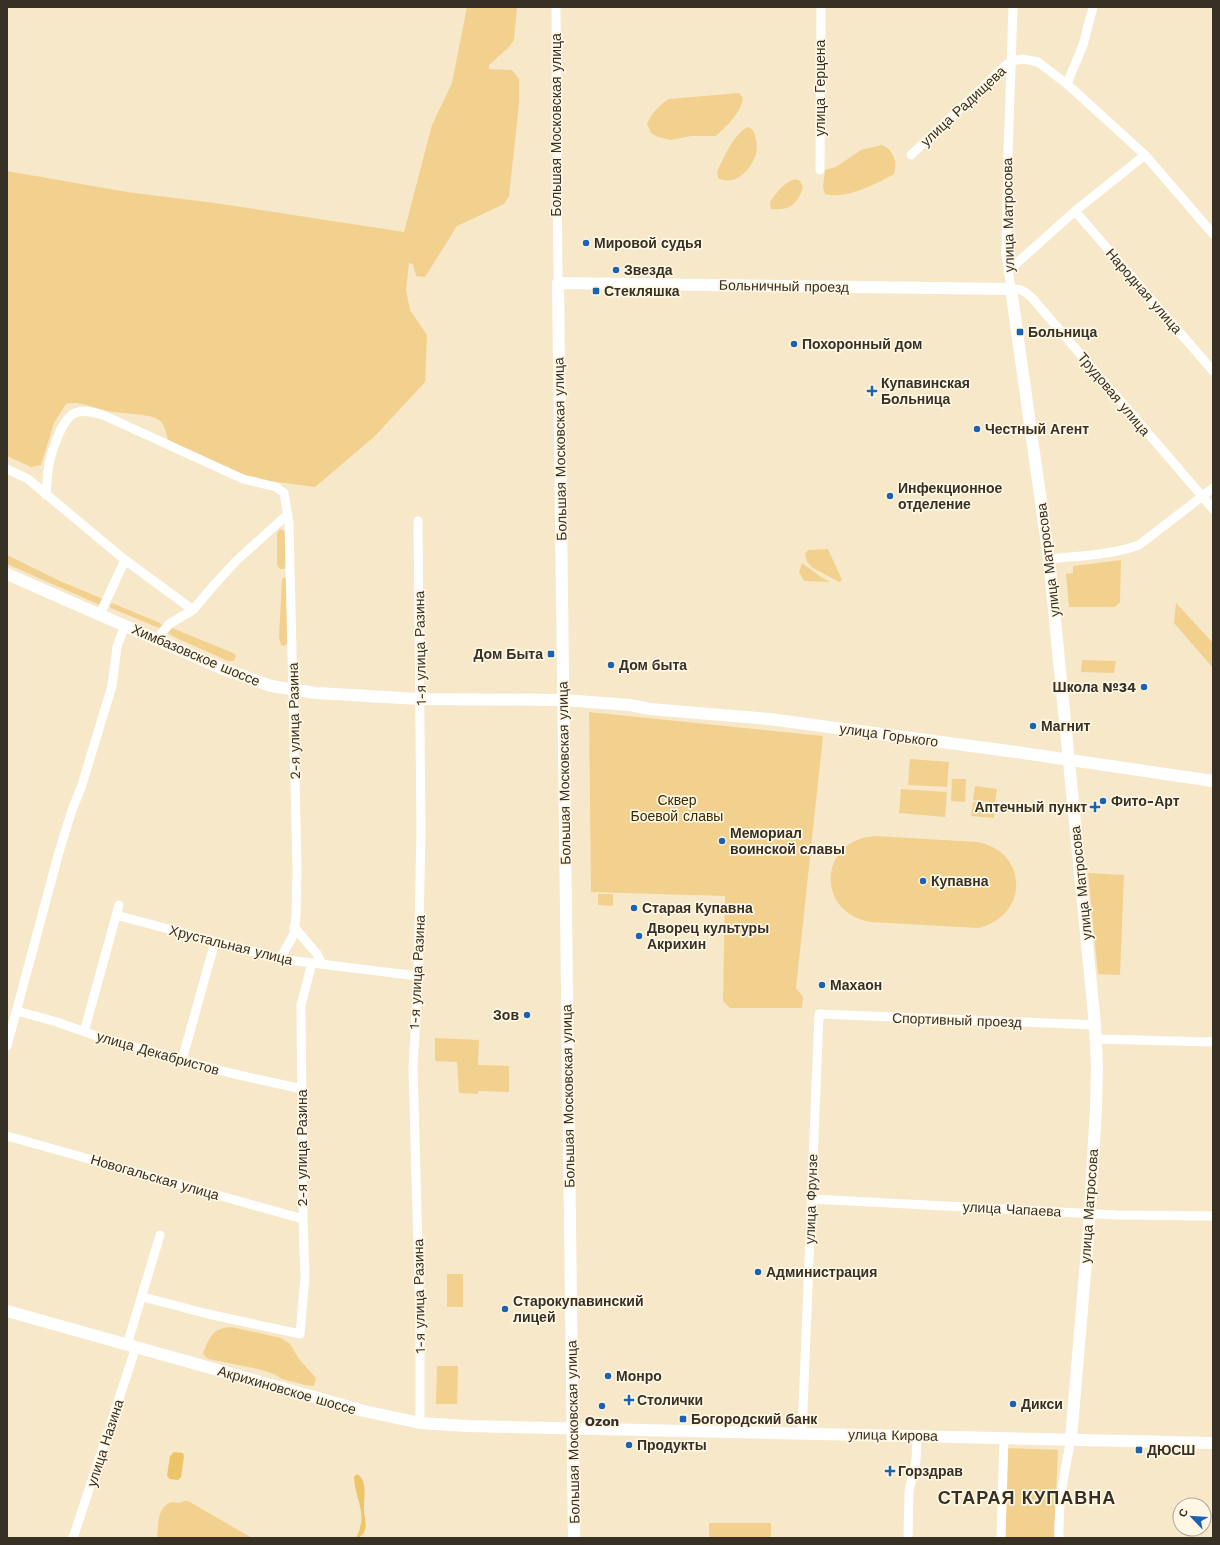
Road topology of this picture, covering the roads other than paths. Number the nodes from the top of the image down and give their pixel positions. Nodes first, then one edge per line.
1 (556, 7) edge
2 (821, 7) edge
3 (1013, 7) edge
4 (1093, 7) edge
5 (1012, 61) junction
6 (1067, 84) junction
7 (1144, 154) junction
8 (911, 156) dead end
9 (820, 170) dead end
10 (1076, 211) junction
11 (1213, 234) edge
12 (1008, 271) junction
13 (558, 283) junction
14 (1011, 289) junction
15 (1213, 371) edge
16 (7, 469) edge
17 (1213, 488) edge
18 (46, 495) junction
19 (1202, 497) junction
20 (1213, 509) edge
21 (288, 514) junction
22 (418, 522) dead end
23 (1049, 558) junction
24 (125, 560) junction
25 (7, 574) edge
26 (193, 610) junction
27 (100, 614) junction
28 (125, 625) junction
29 (157, 639) junction
30 (292, 690) junction
31 (420, 698) junction
32 (563, 700) junction
33 (1069, 760) junction
34 (1213, 782) edge
35 (119, 905) dead end
36 (116, 916) junction
37 (294, 927) junction
38 (215, 942) junction
39 (280, 959) junction
40 (312, 962) junction
41 (322, 964) junction
42 (418, 976) junction
43 (17, 1011) junction
44 (819, 1014) joint
45 (1095, 1025) junction
46 (84, 1032) junction
47 (1096, 1039) junction
48 (1213, 1042) edge
49 (7, 1046) edge
50 (182, 1060) junction
51 (302, 1089) junction
52 (7, 1136) edge
53 (811, 1199) junction
54 (1089, 1213) junction
55 (1213, 1216) edge
56 (302, 1219) junction
57 (160, 1235) dead end
58 (143, 1297) junction
59 (7, 1311) edge
60 (132, 1346) junction
61 (420, 1423) junction
62 (573, 1428) junction
63 (802, 1433) junction
64 (917, 1436) junction
65 (1004, 1438) junction
66 (1071, 1439) junction
67 (1213, 1442) edge
68 (73, 1538) edge
69 (574, 1538) edge
70 (908, 1538) edge
71 (1001, 1538) edge
72 (1059, 1538) edge

1 - 13 street, Большая Московская улица
2 - 9 street, улица Герцена
3 - 5 street, улица Радищева
4 - 6 street
5 - 6 street
5 - 8 street, улица Радищева
5 - 12 street, улица Матросова
6 - 7 street
7 - 10 street
7 - 11 street
10 - 12 street
10 - 15 street, Народная улица
12 - 14 street, улица Матросова
13 - 14 street, Больничный проезд
13 - 32 street, Большая Московская улица
14 - 19 street, Трудовая улица
14 - 23 street, улица Матросова
16 - 18 street
17 - 19 street
18 - 21 street, 2-я улица Разина
18 - 24 street
19 - 20 street, Трудовая улица
19 - 23 street
21 - 26 street
21 - 30 street, 2-я улица Разина
22 - 31 street, 1-я улица Разина
23 - 33 street, улица Матросова
24 - 26 street
24 - 27 street
25 - 27 street, Химбазовское шоссе
26 - 29 street
27 - 28 street, Химбазовское шоссе
28 - 29 street, Химбазовское шоссе
28 - 43 street
29 - 30 street, Химбазовское шоссе
30 - 31 street, Химбазовское шоссе
30 - 37 street, 2-я улица Разина
31 - 32 street, Химбазовское шоссе
31 - 42 street, 1-я улица Разина
32 - 33 street, улица Горького
32 - 62 street, Большая Московская улица
33 - 34 street, улица Горького
33 - 45 street, улица Матросова
35 - 36 street
36 - 38 street, Хрустальная улица
36 - 46 street
37 - 39 street, 2-я улица Разина
37 - 41 street
38 - 39 street, Хрустальная улица
38 - 50 street
39 - 40 street, Хрустальная улица
40 - 41 street, Хрустальная улица
40 - 51 street, 2-я улица Разина
41 - 42 street, Хрустальная улица
42 - 61 street, 1-я улица Разина
43 - 46 street, улица Декабристов
43 - 49 street
44 - 45 street, Спортивный проезд
44 - 53 street, улица Фрунзе
45 - 47 street, улица Матросова
46 - 50 street, улица Декабристов
47 - 48 street
47 - 54 street, улица Матросова
50 - 51 street, улица Декабристов
51 - 56 street, 2-я улица Разина
52 - 56 street, Новогальская улица
53 - 54 street, улица Чапаева
53 - 63 street, улица Фрунзе
54 - 55 street, улица Чапаева
54 - 66 street, улица Матросова
56 - 58 street, 2-я улица Разина
57 - 58 street, улица Назина
58 - 60 street, улица Назина
59 - 60 street, Акрихиновское шоссе
60 - 61 street, Акрихиновское шоссе
60 - 68 street, улица Назина
61 - 62 street, Акрихиновское шоссе
62 - 63 street, улица Кирова
62 - 69 street, Большая Московская улица
63 - 64 street, улица Кирова
64 - 65 street, улица Кирова
64 - 70 street
65 - 66 street, улица Кирова
65 - 71 street
66 - 67 street, улица Кирова
66 - 72 street, улица Матросова

